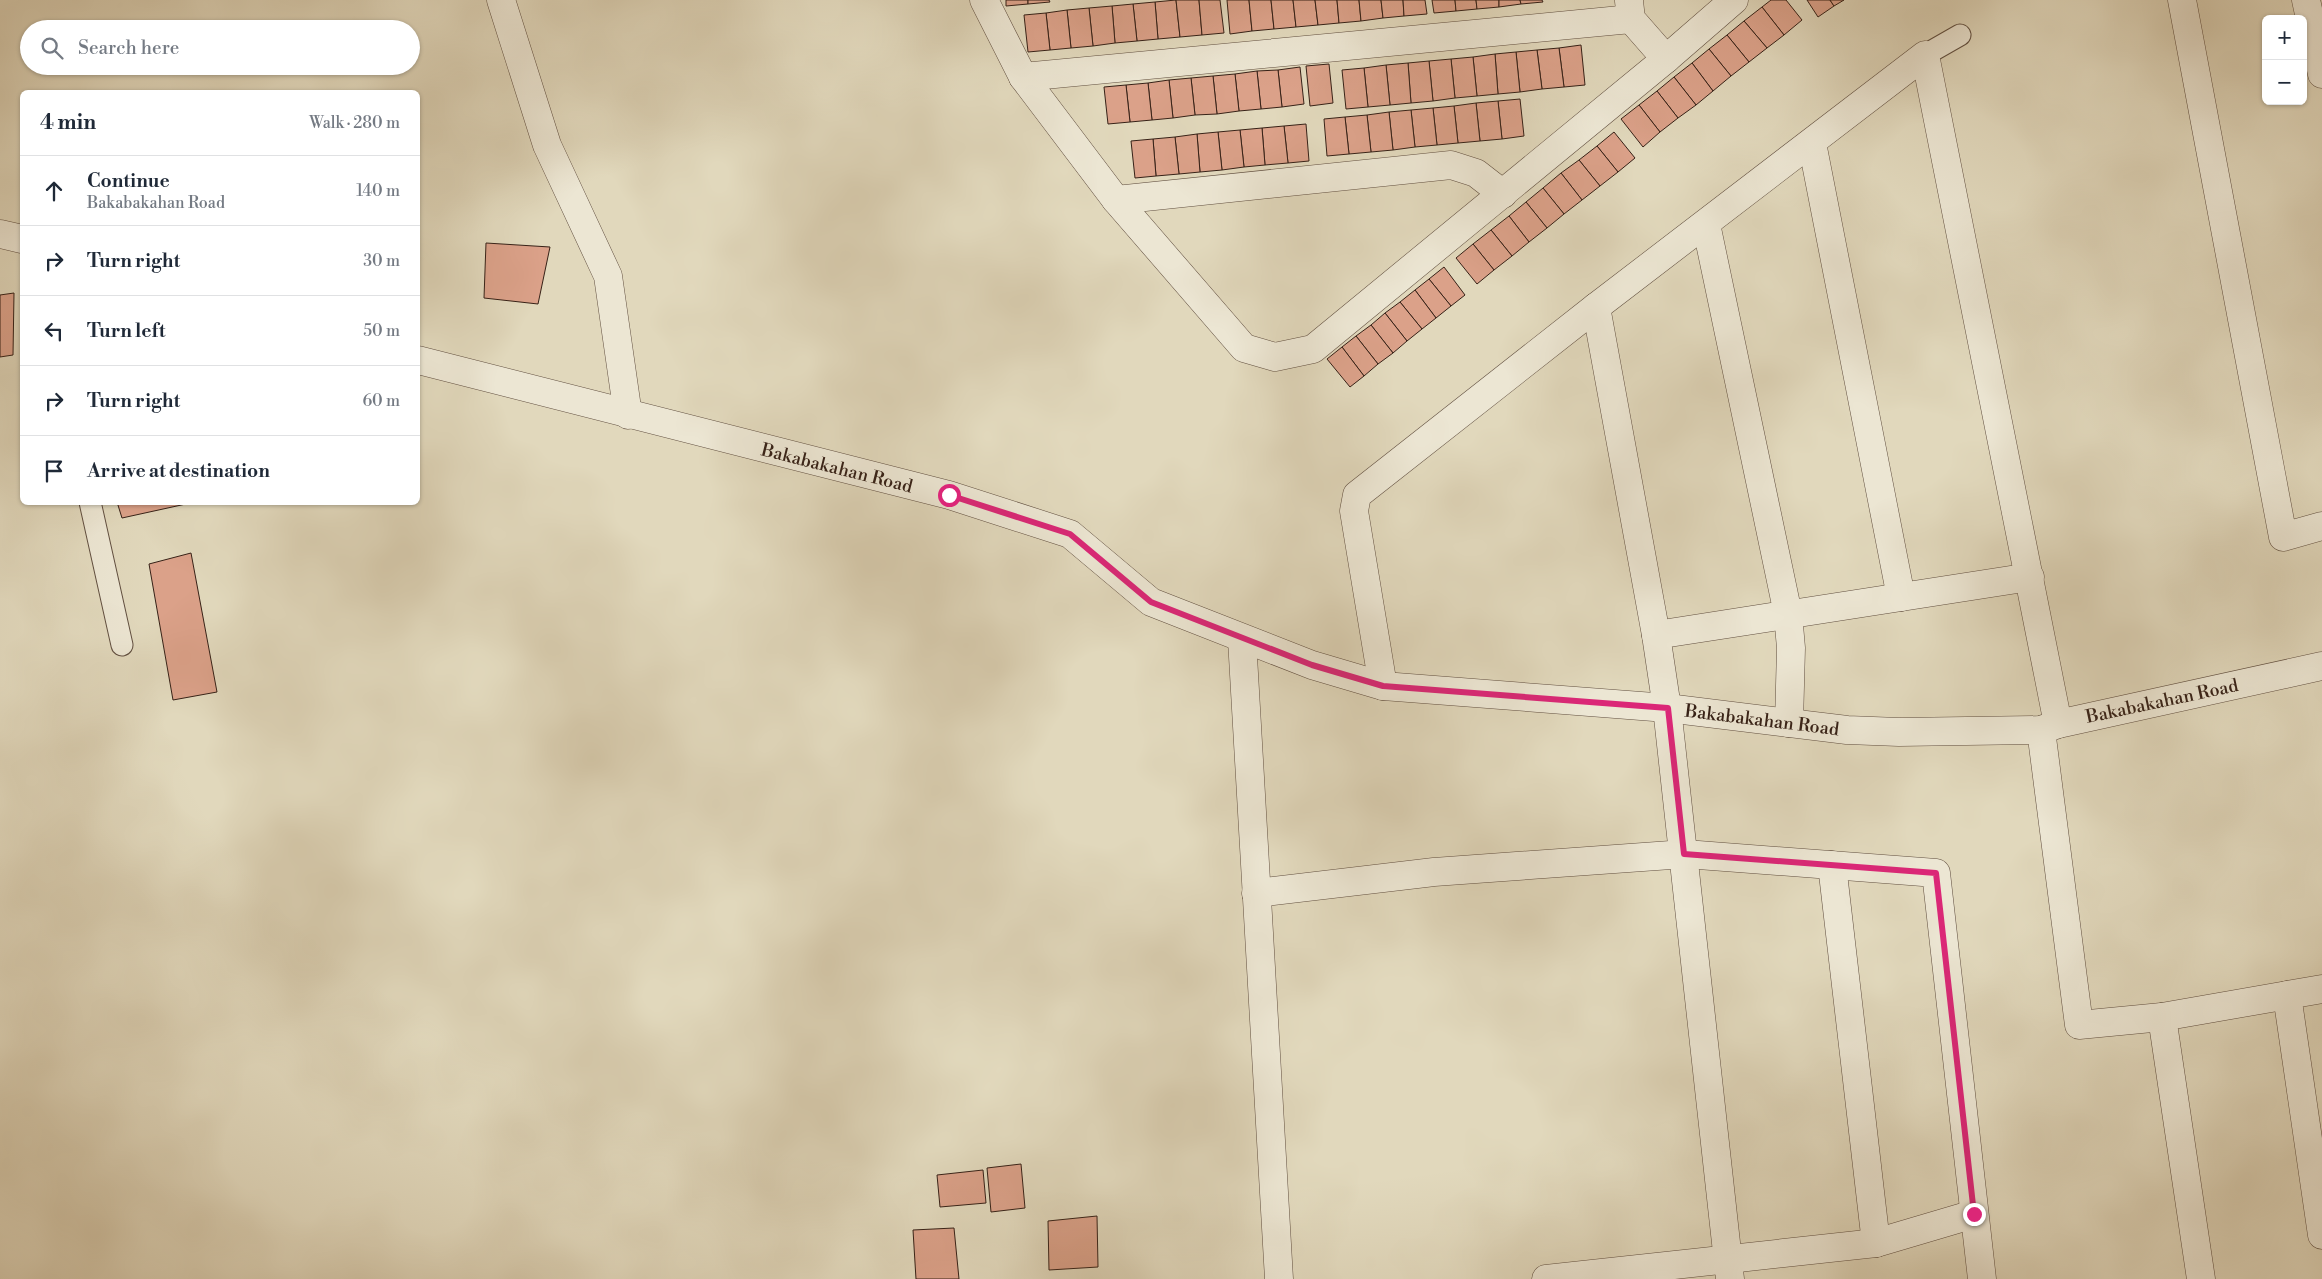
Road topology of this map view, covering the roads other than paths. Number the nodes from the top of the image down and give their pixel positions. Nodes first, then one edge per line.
1 (500, 0) edge
2 (984, 0) edge
3 (1734, 0) edge
4 (2182, 0) edge
5 (2306, 0) edge
6 (1630, 10) edge
7 (1960, 35) dead end
8 (1925, 55) junction
9 (1666, 59) junction
10 (2322, 74) edge
11 (1023, 77) junction
12 (1812, 144) junction
13 (1503, 194) junction
14 (1116, 200) junction
15 (1706, 224) junction
16 (0, 234) edge
17 (20, 239) edge
18 (1596, 307) junction
19 (420, 361) edge
20 (628, 415) junction
21 (91, 505) edge
22 (2322, 526) edge
23 (2030, 577) junction
24 (1901, 597) junction
25 (1788, 614) junction
26 (1656, 635) junction
27 (1242, 639) junction
28 (122, 645) dead end
29 (2322, 666) edge
30 (1383, 686) junction
31 (1668, 708) junction
32 (1789, 723) junction
33 (2050, 727) junction
34 (1684, 854) junction
35 (1832, 865) junction
36 (1256, 893) junction
37 (2322, 989) edge
38 (2287, 995) junction
39 (2162, 1017) junction
40 (1974, 1214) junction
41 (2322, 1235) edge
42 (1876, 1243) junction
43 (1729, 1269) edge
44 (1278, 1279) edge
45 (1546, 1279) edge
46 (1982, 1279) edge
47 (2201, 1279) edge

1 - 20 street
2 - 11 street
3 - 9 street
4 - 22 street
5 - 10 street
6 - 9 street
6 - 11 street
7 - 8 lane
8 - 12 street
8 - 23 street
9 - 13 street
11 - 14 street
12 - 15 street
12 - 24 street
13 - 14 street
13 - 14 street
15 - 18 street
15 - 25 street
16 - 17 street
18 - 26 street
18 - 30 street
19 - 20 street, Bakabakahan Road
20 - 27 street, Bakabakahan Road
21 - 28 lane
23 - 24 street
23 - 33 street
24 - 25 street
25 - 26 street
25 - 32 street
26 - 31 street
27 - 30 street, Bakabakahan Road
27 - 36 street
29 - 33 street, Bakabakahan Road
30 - 31 street, Bakabakahan Road
31 - 32 street, Bakabakahan Road
31 - 34 street
32 - 33 street, Bakabakahan Road
33 - 39 street
34 - 35 street
34 - 36 street
34 - 43 street
35 - 40 street
35 - 42 street
36 - 44 street
37 - 38 street
38 - 39 street
38 - 41 street
39 - 47 street
40 - 42 street
40 - 46 street
42 - 43 street
43 - 45 street

